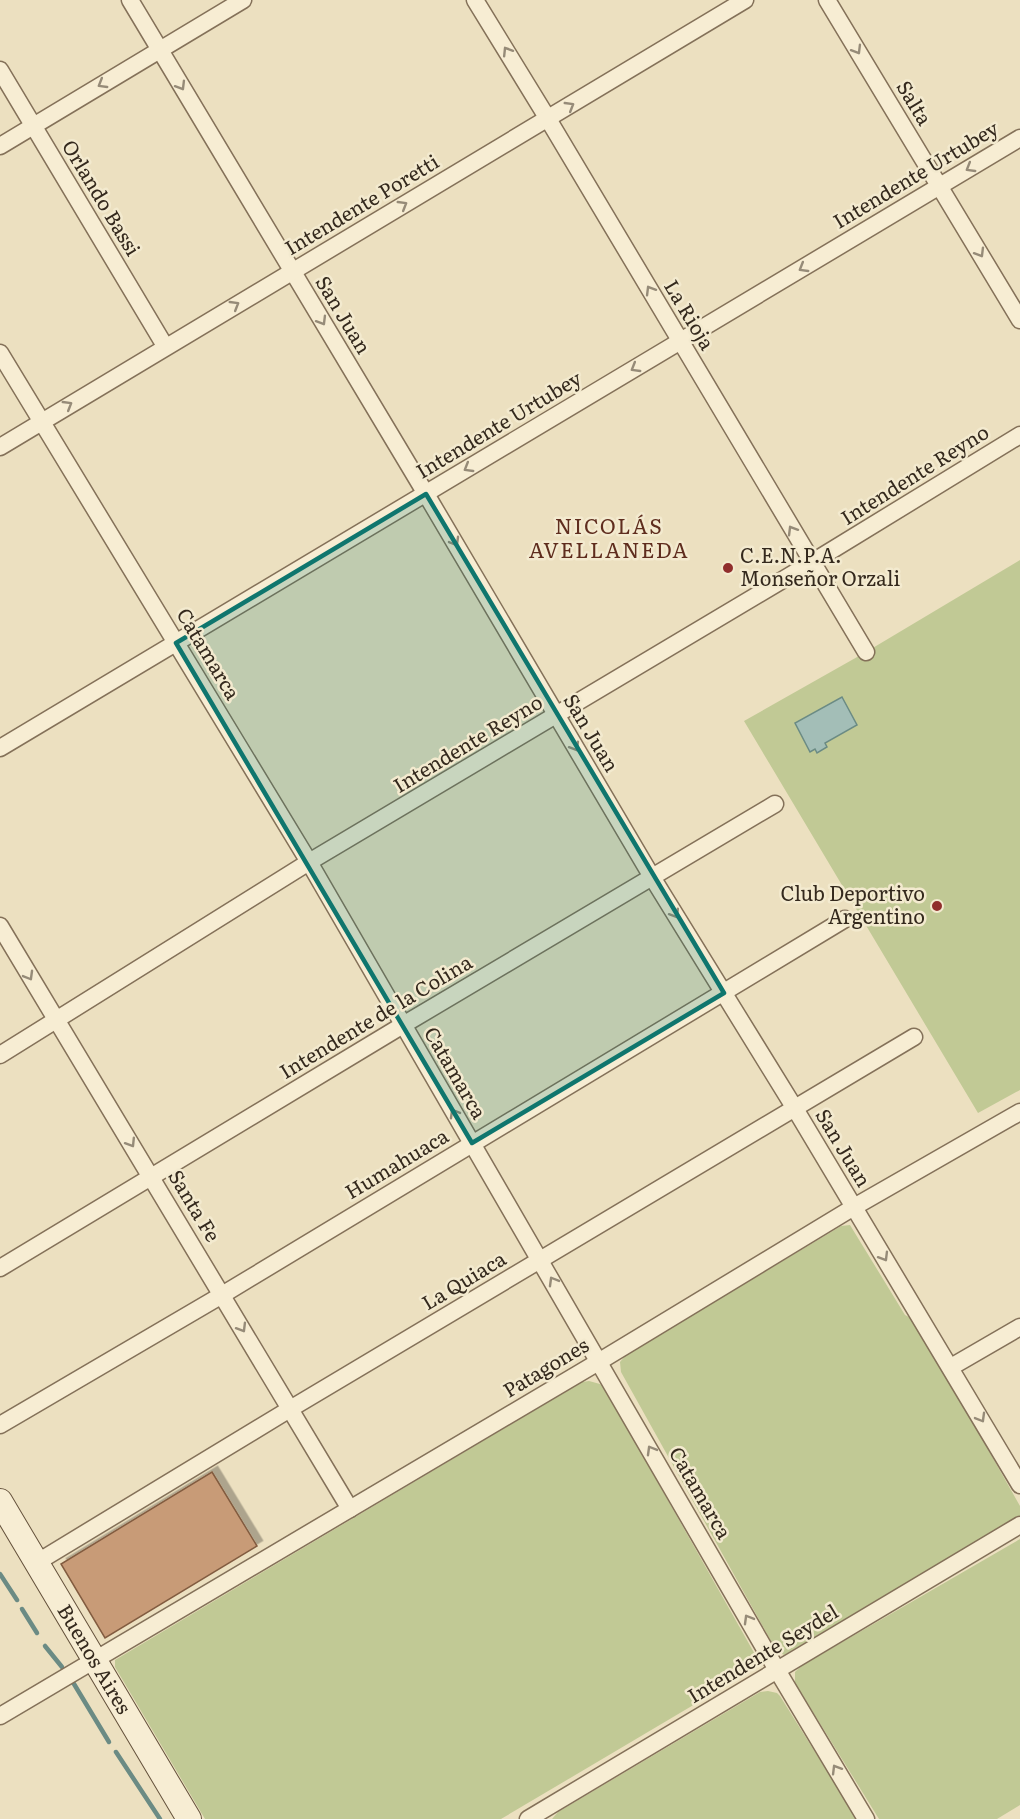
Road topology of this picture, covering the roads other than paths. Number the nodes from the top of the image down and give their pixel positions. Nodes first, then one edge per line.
1 (130, 0) edge
2 (243, 0) edge
3 (475, 0) edge
4 (745, 0) edge
5 (827, 0) edge
6 (160, 50) junction
7 (0, 70) edge
8 (548, 119) junction
9 (33, 126) junction
10 (1020, 138) edge
11 (0, 146) edge
12 (939, 186) junction
13 (291, 271) junction
14 (1020, 320) edge
15 (680, 341) junction
16 (165, 346) junction
17 (0, 353) edge
18 (41, 421) junction
19 (1020, 435) edge
20 (0, 447) edge
21 (426, 494) junction
22 (811, 563) junction
23 (176, 643) junction
24 (866, 652) dead end
25 (556, 716) junction
26 (0, 748) edge
27 (776, 804) dead end
28 (309, 862) junction
29 (652, 877) junction
30 (845, 919) dead end
31 (0, 926) edge
32 (724, 993) junction
33 (55, 1020) junction
34 (403, 1025) junction
35 (914, 1037) dead end
36 (0, 1055) edge
37 (794, 1107) junction
38 (1020, 1112) edge
39 (472, 1143) junction
40 (152, 1177) junction
41 (854, 1207) junction
42 (541, 1261) junction
43 (0, 1268) edge
44 (222, 1295) junction
45 (1020, 1327) edge
46 (600, 1361) junction
47 (951, 1367) junction
48 (290, 1409) junction
49 (0, 1425) edge
50 (1020, 1485) edge
51 (0, 1501) edge
52 (350, 1509) junction
53 (1020, 1525) edge
54 (36, 1563) junction
55 (94, 1659) junction
56 (777, 1670) junction
57 (0, 1716) edge
58 (189, 1819) edge
59 (529, 1819) edge
60 (866, 1819) edge

1 - 6 street, San Juan
2 - 6 street
8 -> 3 street, La Rioja
8 -> 4 street, Intendente Poretti
5 -> 12 street, Salta
6 -> 9 street
6 -> 13 street, San Juan
7 - 9 street, Orlando Bassi
13 -> 8 street, Intendente Poretti
15 -> 8 street, La Rioja
9 - 11 street
9 - 16 street, Orlando Bassi
10 -> 12 street, Intendente Urtubey
12 -> 14 street, Salta
12 -> 15 street, Intendente Urtubey
16 -> 13 street, Intendente Poretti
13 -> 21 street, San Juan
15 -> 21 street, Intendente Urtubey
22 -> 15 street, La Rioja
18 -> 16 street, Intendente Poretti
17 - 18 street, Catamarca
18 - 20 street, Intendente Poretti
18 - 23 street, Catamarca
19 - 22 street, Intendente Reyno
21 - 23 street, Intendente Urtubey
21 -> 25 street, San Juan
22 - 24 street, La Rioja
22 - 25 street, Intendente Reyno
23 - 26 street, Intendente Urtubey
23 - 28 street, Catamarca
25 - 28 street, Intendente Reyno
25 -> 29 street, San Juan
27 - 29 street, Intendente de la Colina
28 - 33 street, Intendente Reyno
28 - 34 street, Catamarca
29 -> 32 street, San Juan
29 - 34 street, Intendente de la Colina
30 - 32 street, Humahuaca
31 -> 33 street, Santa Fe
32 - 37 street, San Juan
32 - 39 street, Humahuaca
33 - 36 street, Intendente Reyno
33 -> 40 street, Santa Fe
39 -> 34 street, Catamarca
34 - 40 street, Intendente de la Colina
35 - 37 street, La Quiaca
37 - 41 street, San Juan
37 - 42 street, La Quiaca
38 - 41 street, Patagones
39 - 42 street, Catamarca
39 - 44 street, Humahuaca
40 - 43 street, Intendente de la Colina
40 - 44 street, Santa Fe
41 - 46 street, Patagones
41 -> 47 street, San Juan
46 -> 42 street, Catamarca
42 - 48 street, La Quiaca
44 -> 48 street, Santa Fe
44 - 49 street, Humahuaca
45 - 47 street
46 - 52 street, Patagones
56 -> 46 street, Catamarca
47 -> 50 street, San Juan
48 - 52 street, Santa Fe
48 - 54 street, La Quiaca
51 - 54 main road, Buenos Aires
52 - 55 street, Patagones
53 - 56 street, Intendente Seydel
54 - 55 main road, Buenos Aires
55 - 57 street, Patagones
55 - 58 main road, Buenos Aires
56 - 59 street, Intendente Seydel
60 -> 56 street, Catamarca

